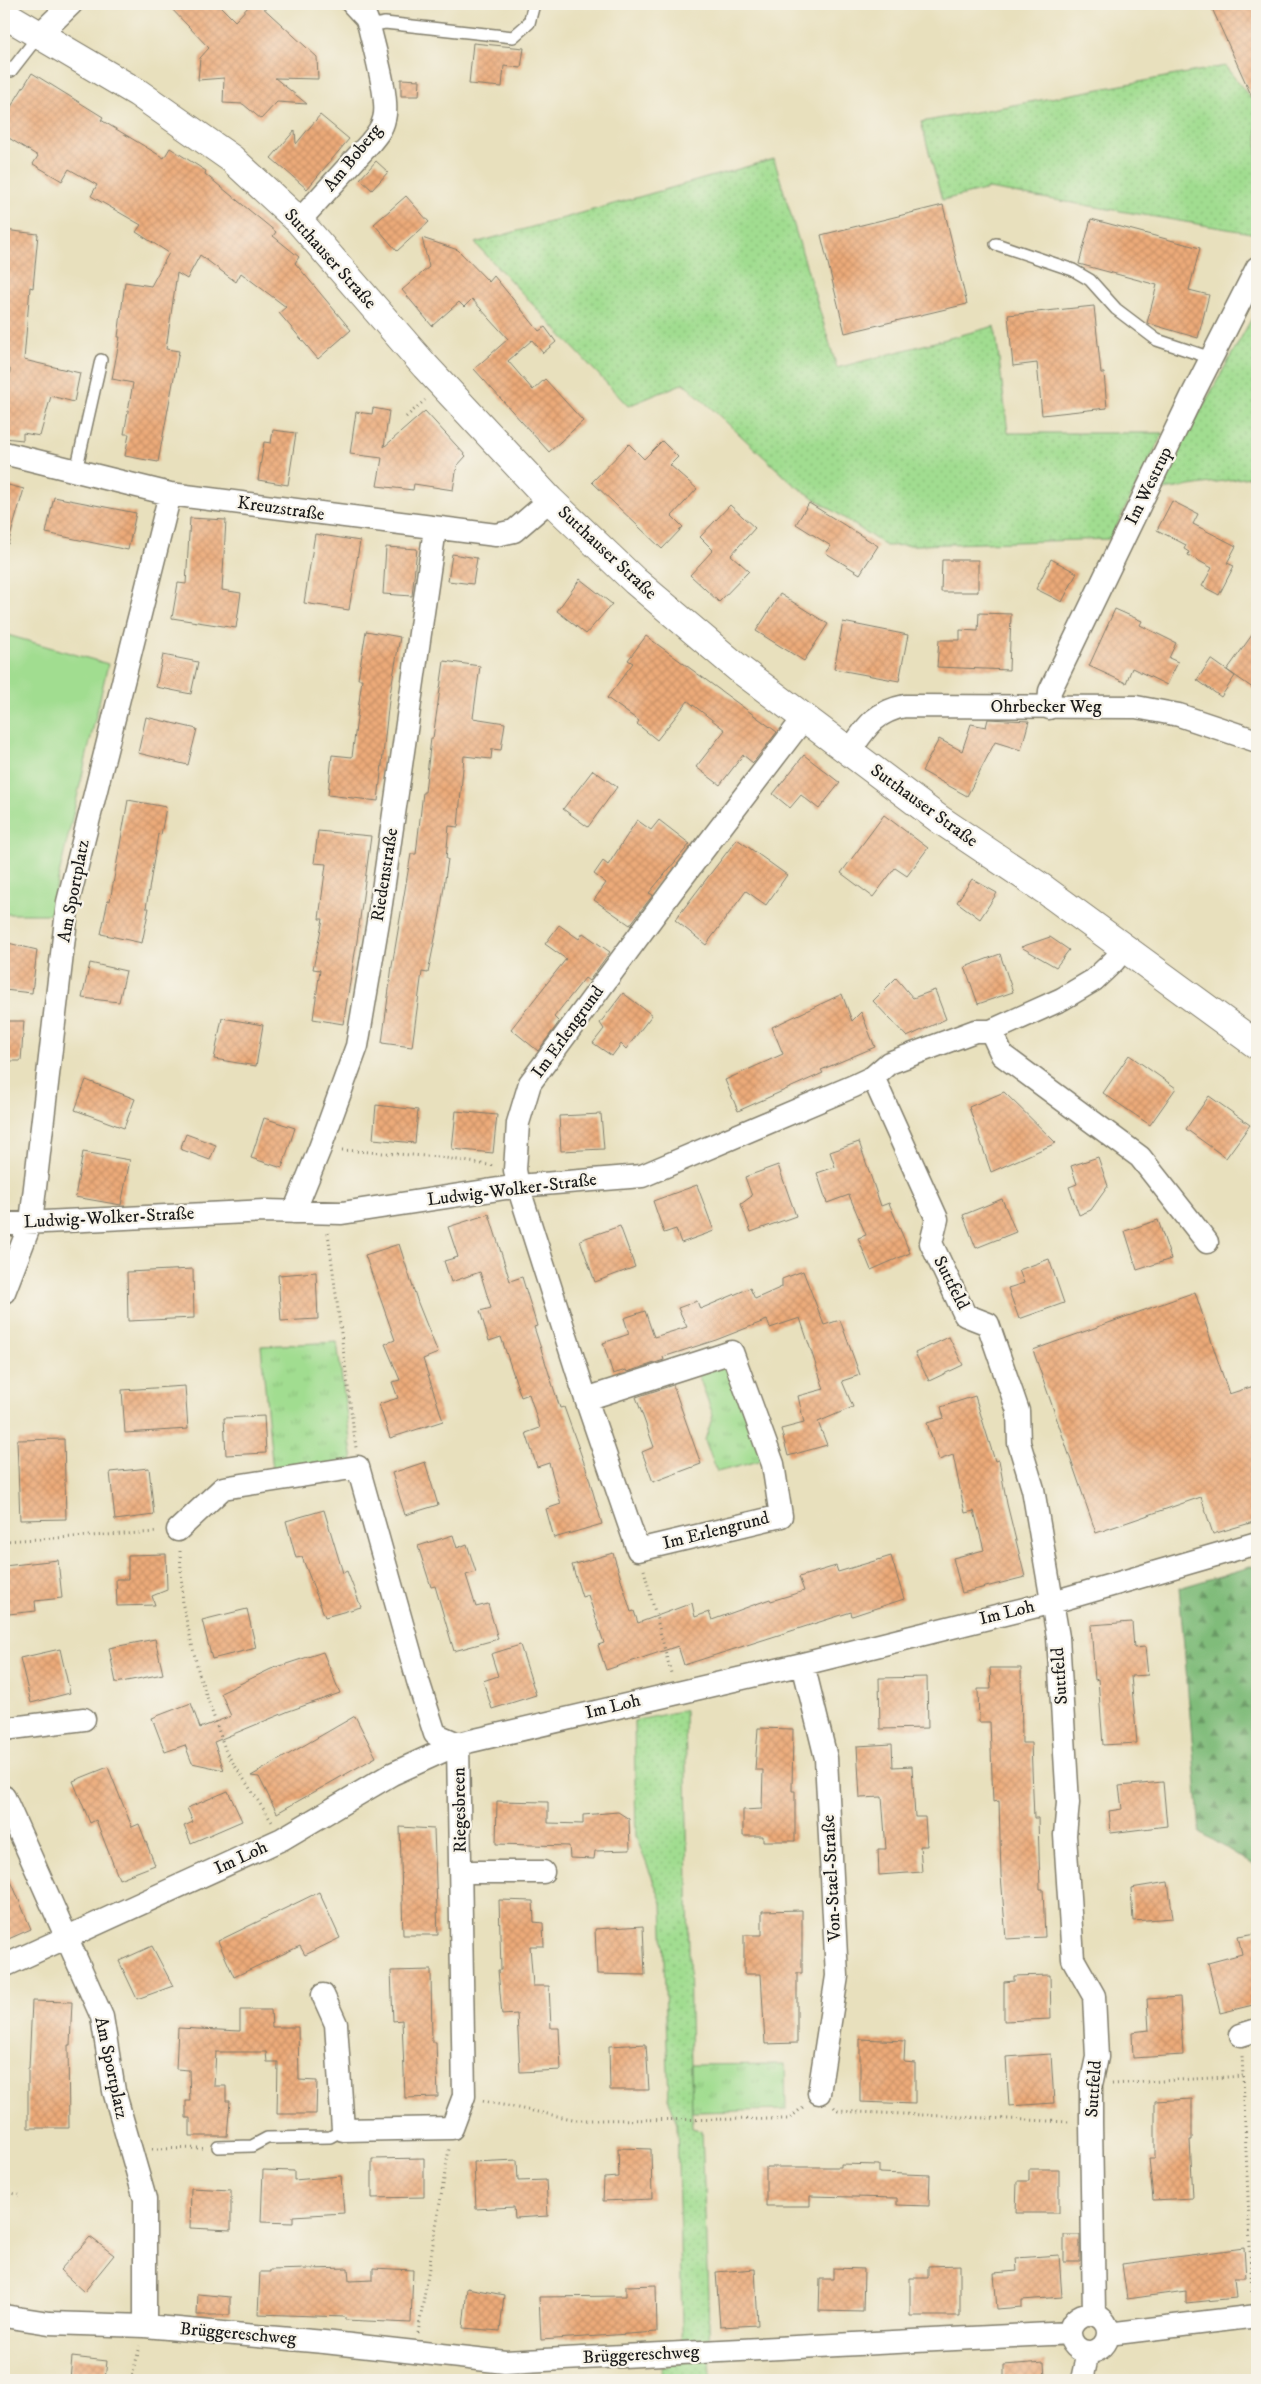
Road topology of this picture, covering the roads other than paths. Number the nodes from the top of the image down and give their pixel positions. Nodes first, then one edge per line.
1 (70, 4) edge
2 (353, 4) edge
3 (534, 4) edge
4 (4, 14) edge
5 (369, 26) junction
6 (33, 42) junction
7 (4, 66) edge
8 (299, 221) junction
9 (996, 244) dead end
10 (1257, 268) edge
11 (1211, 358) junction
12 (102, 360) dead end
13 (4, 452) edge
14 (76, 471) junction
15 (170, 494) junction
16 (550, 500) junction
17 (436, 529) junction
18 (1049, 708) junction
19 (804, 718) junction
20 (1257, 741) edge
21 (849, 752) junction
22 (1123, 949) junction
23 (991, 1031) junction
24 (1257, 1045) edge
25 (873, 1077) junction
26 (516, 1178) junction
27 (294, 1212) junction
28 (31, 1222) junction
29 (4, 1224) edge
30 (1207, 1242) dead end
31 (4, 1292) edge
32 (586, 1399) junction
33 (178, 1530) road end
34 (1257, 1543) edge
35 (1053, 1602) junction
36 (803, 1664) junction
37 (84, 1719) dead end
38 (4, 1729) edge
39 (458, 1744) junction
40 (4, 1797) edge
41 (461, 1872) junction
42 (543, 1872) dead end
43 (66, 1939) junction
44 (4, 1966) edge
45 (323, 1995) dead end
46 (819, 2093) road end
47 (343, 2130) junction
48 (218, 2148) road end
49 (1094, 2314) junction
50 (4, 2316) edge
51 (1255, 2316) edge
52 (145, 2326) junction
53 (1070, 2333) junction
54 (1108, 2334) junction
55 (1088, 2352) junction
56 (505, 2371) edge
57 (1082, 2380) edge

1 - 6 street
2 - 5 street, Am Boberg
3 - 5 lane
4 - 6 street, Sutthauser Straße
5 - 8 street, Am Boberg
6 - 7 lane
6 - 8 street, Sutthauser Straße
8 - 16 street, Sutthauser Straße
9 - 11 lane
10 - 11 street, Im Westrup
11 - 18 street, Im Westrup
12 - 14 lane
13 - 14 street, Kreuzstraße
14 - 15 street, Kreuzstraße
15 - 17 street, Kreuzstraße
15 - 28 street, Am Sportplatz
16 - 17 street, Kreuzstraße
16 - 19 street, Sutthauser Straße
17 - 27 street, Riedenstraße
18 - 20 street, Ohrbecker Weg
18 - 21 street, Ohrbecker Weg
19 - 21 street, Sutthauser Straße
19 - 26 street, Im Erlengrund
21 - 22 street, Sutthauser Straße
22 - 23 street, Ludwig-Wolker-Straße
22 - 24 street, Sutthauser Straße
23 - 25 street, Ludwig-Wolker-Straße
23 - 30 street
25 - 26 street, Ludwig-Wolker-Straße
25 - 35 street, Suttfeld
26 - 27 street, Ludwig-Wolker-Straße
26 - 32 street, Im Erlengrund
27 - 28 street, Ludwig-Wolker-Straße
28 - 29 street, Ludwig-Wolker-Straße
28 - 31 street, Am Sportplatz
32 - 32 street, Im Erlengrund
33 - 39 street, Riegesbreen
34 - 35 street, Im Loh
35 - 36 street, Im Loh
35 - 49 street, Suttfeld
36 - 39 street, Im Loh
36 - 46 street, Von-Stael-Straße
37 - 38 street
39 - 41 street, Riegesbreen
39 - 43 street, Im Loh
40 - 43 street, Am Sportplatz
41 - 42 street
41 - 47 street, Riegesbreen
43 - 44 street, Im Loh
43 - 52 street, Am Sportplatz
45 - 47 street
47 - 48 lane
49 - 53 street
49 - 54 street
50 - 52 street, Brüggereschweg
51 - 54 street
52 - 56 street, Brüggereschweg
53 - 55 street
53 - 56 street, Brüggereschweg
54 - 55 street
55 - 57 street

